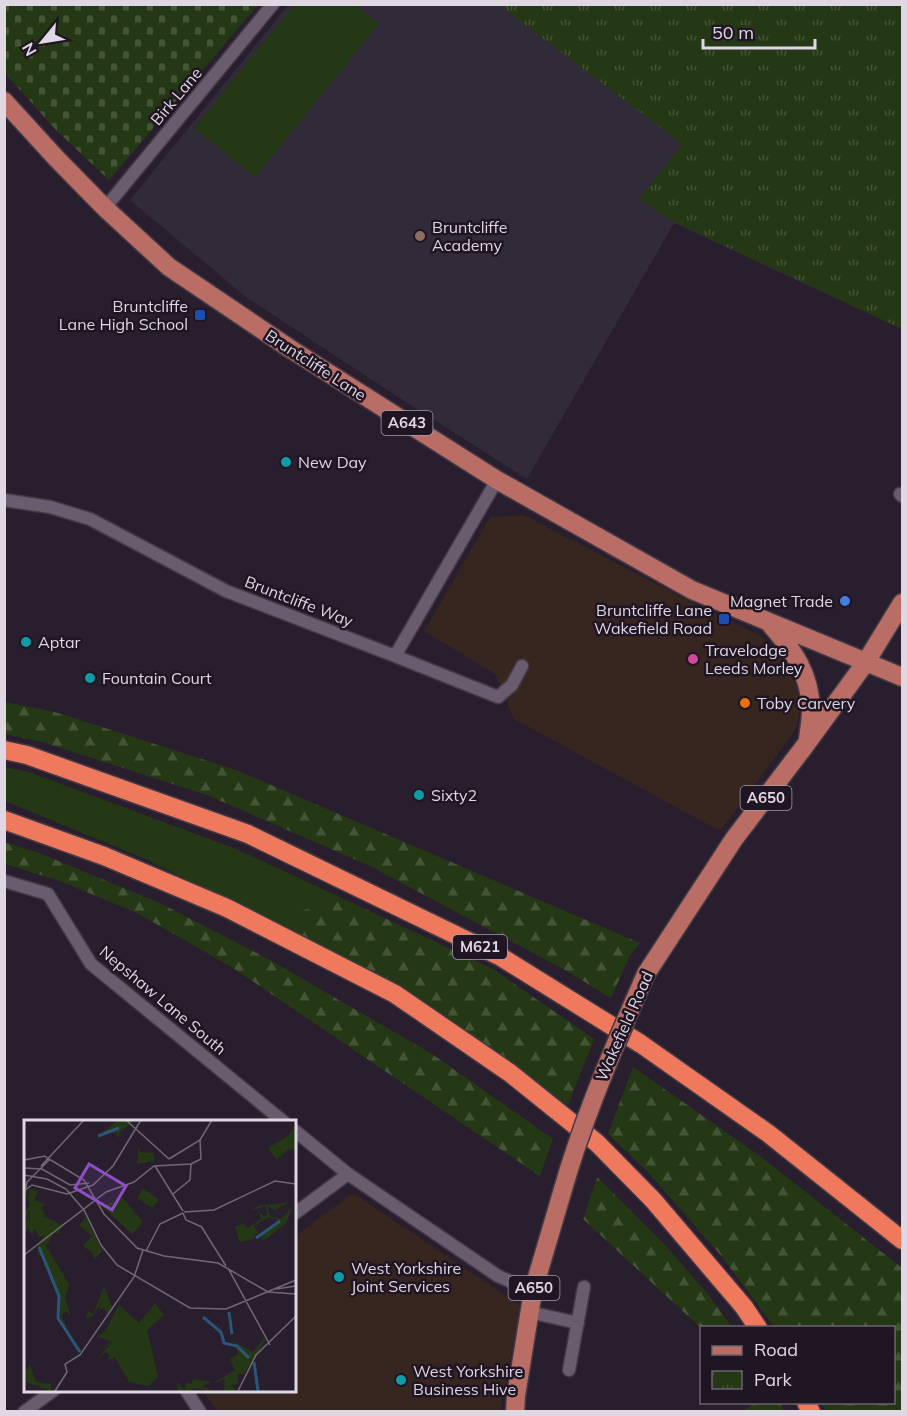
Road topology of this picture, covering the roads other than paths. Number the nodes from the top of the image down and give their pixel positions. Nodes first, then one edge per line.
1 (273, 4) edge
2 (4, 101) edge
3 (105, 208) junction
4 (497, 480) junction
5 (4, 500) edge
6 (903, 603) edge
7 (767, 621) junction
8 (395, 656) junction
9 (866, 662) junction
10 (522, 666) dead end
11 (903, 676) edge
12 (808, 741) junction
13 (4, 750) edge
14 (4, 820) edge
15 (4, 881) edge
16 (282, 1120) edge
17 (296, 1132) edge
18 (348, 1174) junction
19 (296, 1213) edge
20 (903, 1240) edge
21 (584, 1287) dead end
22 (533, 1291) junction
23 (529, 1312) junction
24 (578, 1323) junction
25 (757, 1326) edge
26 (569, 1371) dead end
27 (51, 1392) edge
28 (187, 1392) edge
29 (24, 1412) edge
30 (201, 1412) edge
31 (515, 1412) edge

1 - 3 street, Birk Lane
2 - 3 main road, Bruntcliffe Lane / A643
3 - 4 main road, Bruntcliffe Lane / A643
4 - 7 main road, Bruntcliffe Lane / A643
4 - 8 street
5 - 8 street, Bruntcliffe Way
6 - 9 main road, A650
7 - 9 main road, Bruntcliffe Lane / A643
7 - 12 main road
8 - 10 street, Bruntcliffe Way
9 - 11 main road, A643
9 - 12 main road, Wakefield Road / A650
12 - 22 main road, Wakefield Road / A650, bridge
13 - 20 highway, M621
14 - 25 highway
15 - 16 street, Nepshaw Lane South
17 - 18 street
18 - 19 street
18 - 22 street
21 - 24 street
22 - 23 main road, Wakefield Road / A650
23 - 24 street
23 - 31 main road, Wakefield Road / A650
24 - 26 street
27 - 29 street
28 - 30 street

